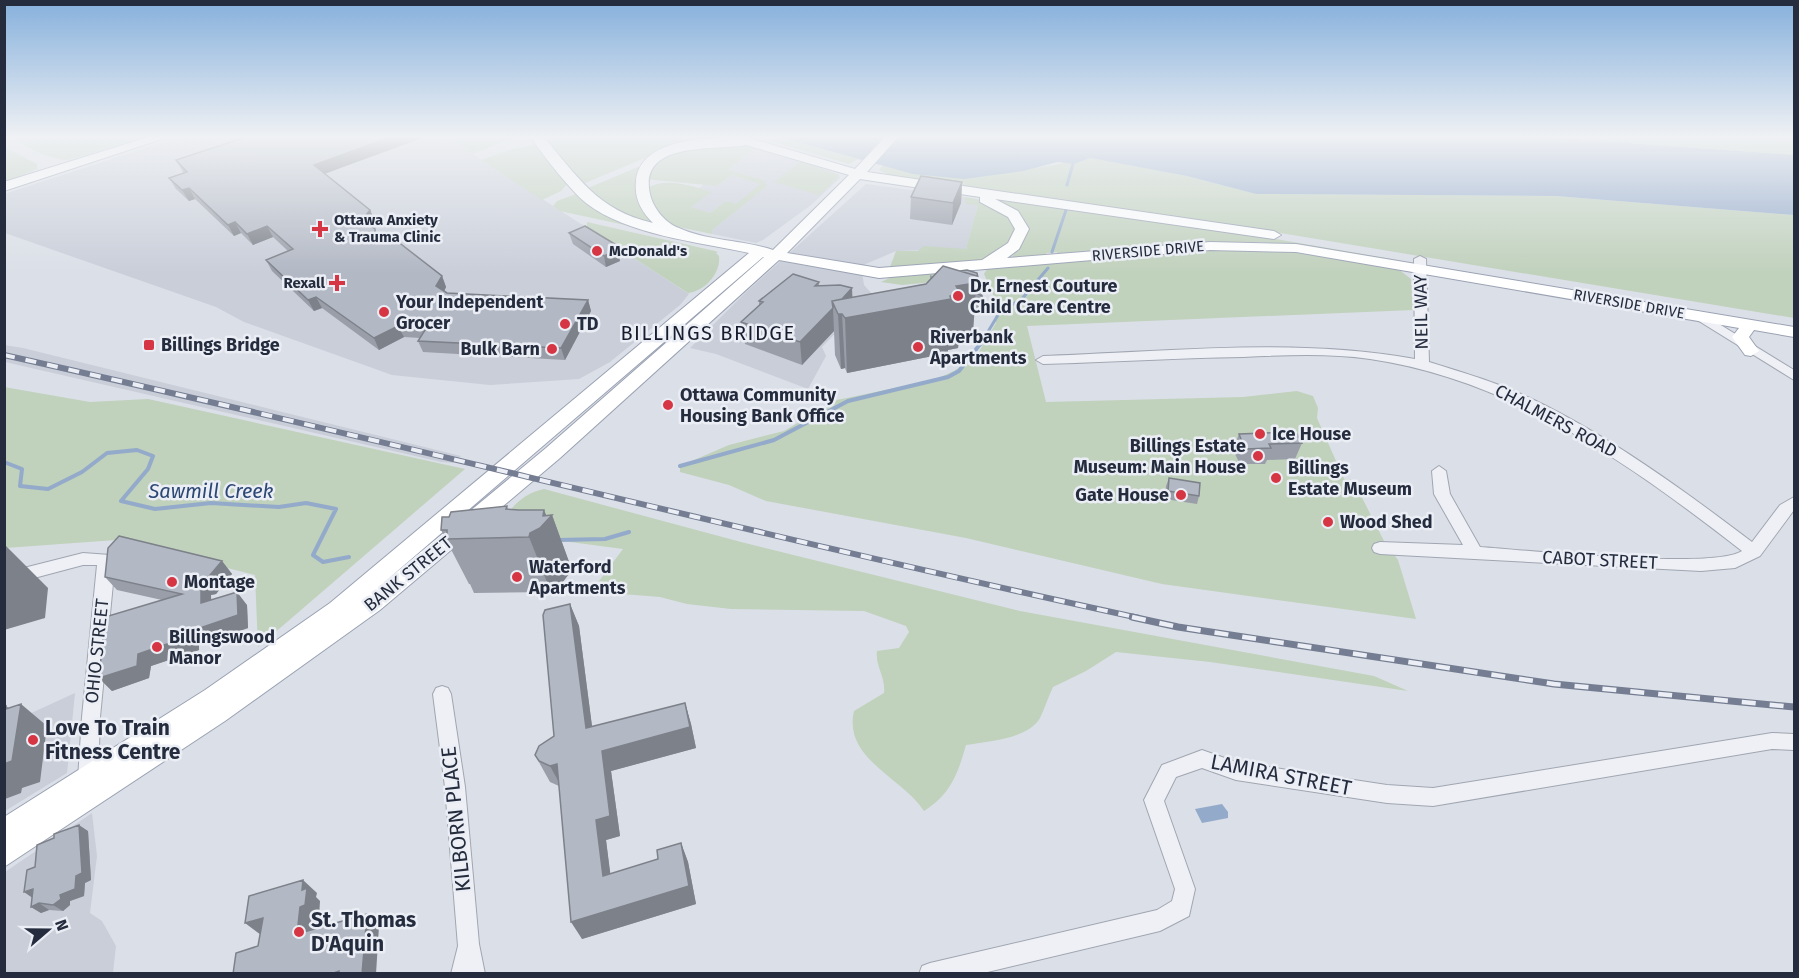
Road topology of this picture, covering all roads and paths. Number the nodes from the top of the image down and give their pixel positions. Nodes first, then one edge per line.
1 (21, 182) edge
2 (574, 182) edge
3 (642, 182) edge
4 (851, 182) edge
5 (913, 182) edge
6 (4, 187) edge
7 (962, 192) junction
8 (675, 233) junction
9 (708, 240) junction
10 (768, 253) junction
11 (816, 264) junction
12 (1421, 264) junction
13 (980, 266) junction
14 (754, 274) junction
15 (727, 279) junction
16 (1695, 311) junction
17 (1794, 322) edge
18 (1750, 325) junction
19 (1794, 332) edge
20 (1751, 351) junction
21 (1043, 360) dead end
22 (1422, 364) junction
23 (1794, 376) edge
24 (1439, 471) dead end
25 (1794, 502) edge
26 (1380, 548) dead end
27 (1474, 551) junction
28 (1754, 552) junction
29 (4, 580) edge
30 (442, 694) dead end
31 (1794, 742) edge
32 (88, 779) junction
33 (4, 832) edge
34 (4, 854) edge
35 (468, 944) junction
36 (462, 974) edge
37 (474, 974) edge
38 (930, 974) edge

1 - 6 main road
2 - 8 main road, RIVERSIDE DRIVE
3 - 8 main road
4 - 10 main road, BANK STREET
5 - 7 main road, RIVERSIDE DRIVE
7 - 12 main road, RIVERSIDE DRIVE
7 - 13 main road
8 - 9 main road, RIVERSIDE DRIVE
9 - 10 main road, RIVERSIDE DRIVE
9 - 15 main road
10 - 11 main road, RIVERSIDE DRIVE
10 - 14 main road, BANK STREET
10 - 15 main road, BANK STREET
11 - 13 main road, RIVERSIDE DRIVE
11 - 14 main road
12 - 13 main road, RIVERSIDE DRIVE
12 - 16 main road, RIVERSIDE DRIVE
12 - 22 street, NEIL WAY
14 - 34 main road, BANK STREET
15 - 32 main road, BANK STREET
16 - 17 main road, RIVERSIDE DRIVE
16 - 18 main road, RIVERSIDE DRIVE
16 - 20 street
18 - 19 main road, RIVERSIDE DRIVE
18 - 20 main road
20 - 23 street
21 - 22 street, CHALMERS ROAD
22 - 28 street, CHALMERS ROAD
24 - 27 street
25 - 28 street
26 - 27 street, CABOT STREET
27 - 28 street, CABOT STREET
29 - 32 street, OHIO STREET
30 - 35 street, KILBORN PLACE
31 - 38 street, LAMIRA STREET
32 - 33 main road, BANK STREET
35 - 36 street, KILBORN PLACE
35 - 37 street, KILBORN PLACE

